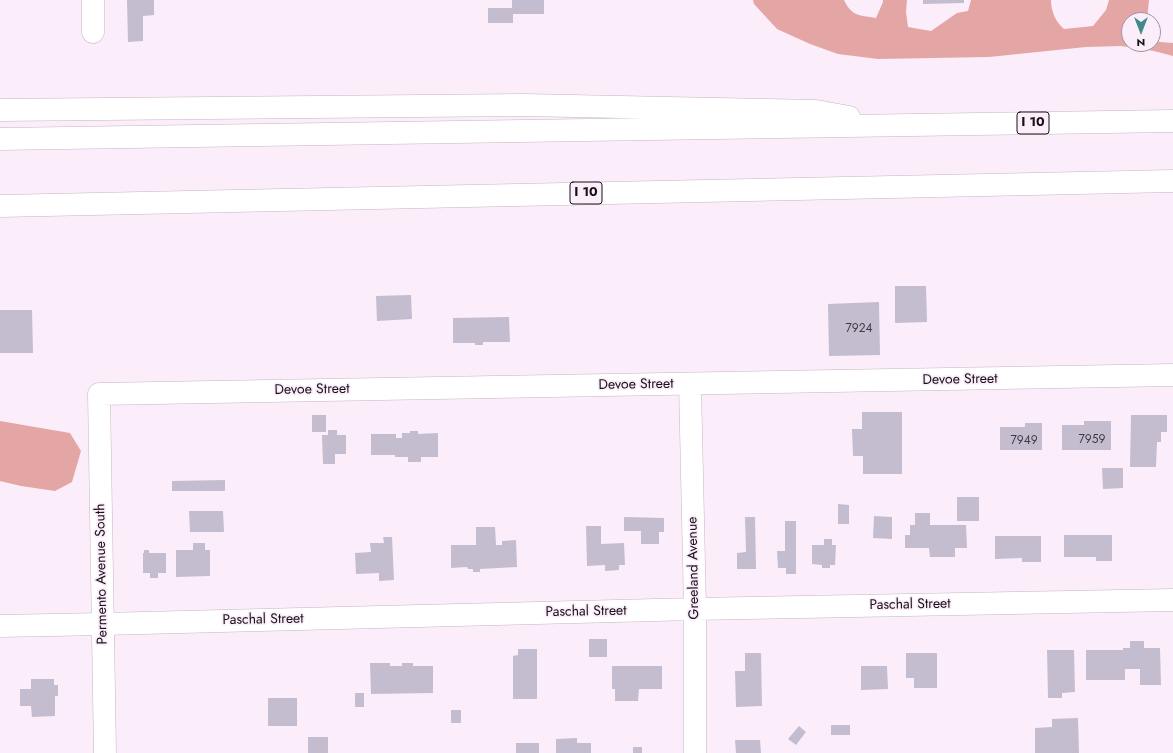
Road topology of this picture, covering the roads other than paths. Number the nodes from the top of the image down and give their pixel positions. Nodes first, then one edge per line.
1 (93, 0) edge
2 (92, 32) dead end
3 (0, 110) edge
4 (1173, 121) edge
5 (893, 126) junction
6 (0, 139) edge
7 (1173, 180) edge
8 (0, 206) edge
9 (1173, 375) edge
10 (690, 384) junction
11 (99, 394) joint
12 (1173, 600) edge
13 (695, 609) junction
14 (104, 624) junction
15 (0, 626) edge
16 (105, 753) edge
17 (695, 753) edge

1 - 2 main road
3 - 5 main road
4 - 5 main road, I 10
5 - 6 main road, I 10
7 - 8 main road, I 10
9 - 10 main road, Devoe Street
10 - 11 main road, Devoe Street
10 - 13 main road, Greeland Avenue
11 - 14 main road, Permento Avenue South
12 - 13 main road, Paschal Street
13 - 14 main road, Paschal Street
13 - 17 main road, Greeland Avenue
14 - 15 main road, Paschal Street
14 - 16 main road, Permento Avenue South

